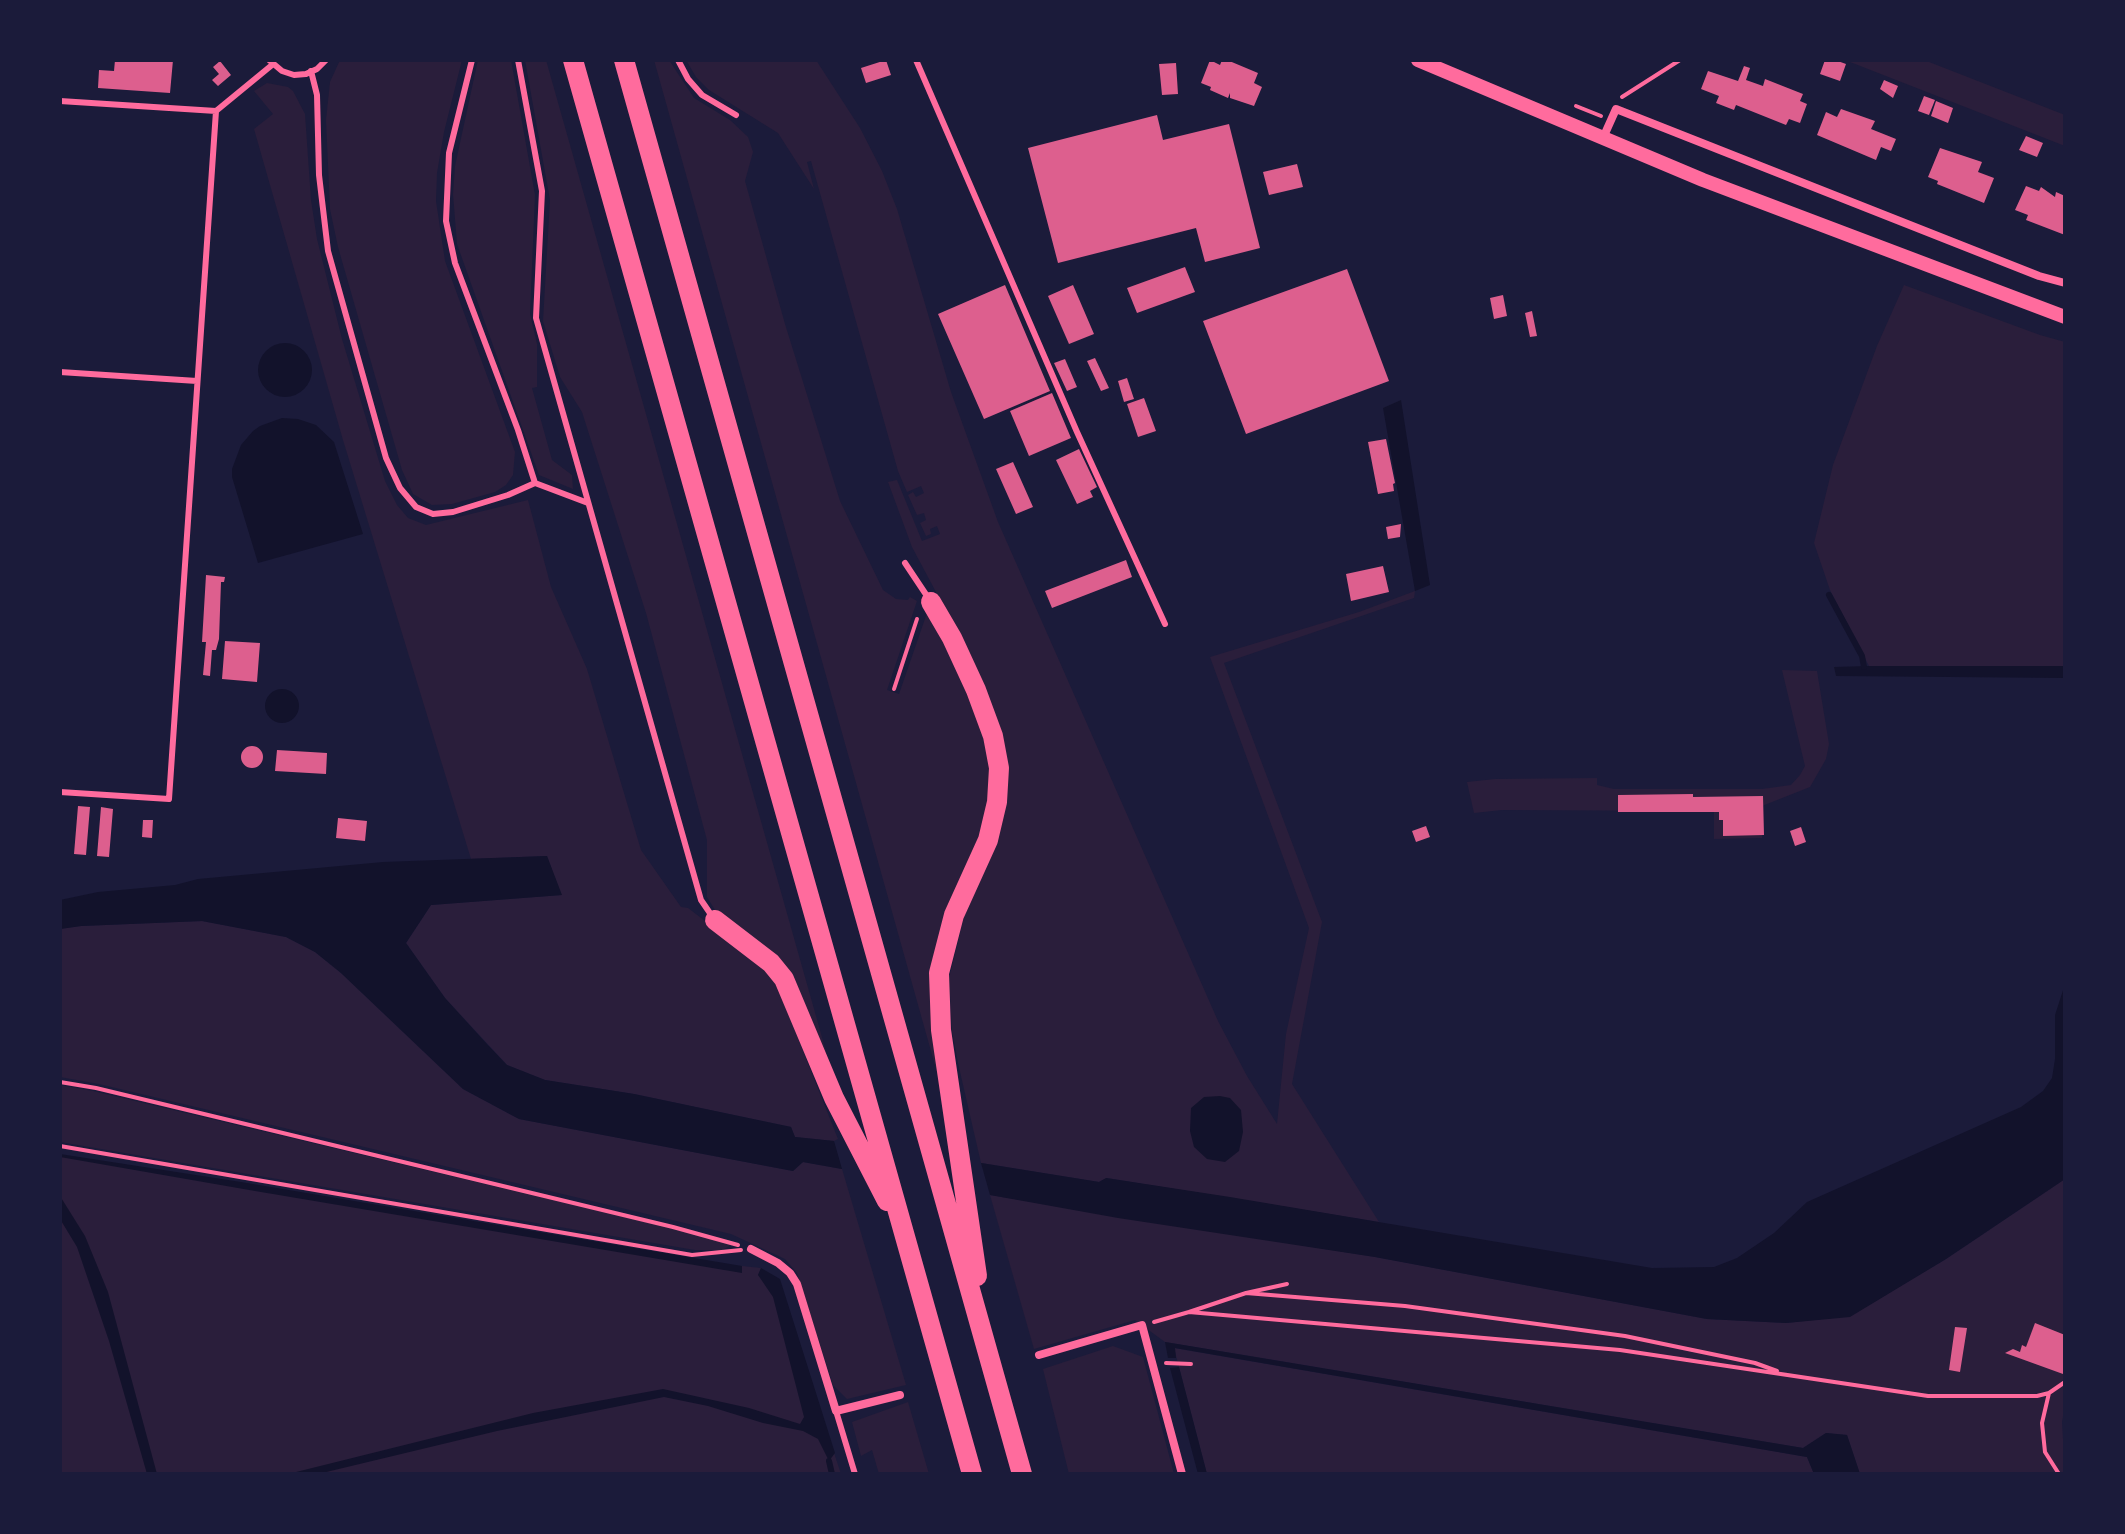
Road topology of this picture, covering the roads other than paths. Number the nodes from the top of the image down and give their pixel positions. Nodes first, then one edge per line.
1 (326, 60) edge
2 (472, 60) edge
3 (518, 60) edge
4 (573, 60) edge
5 (624, 60) edge
6 (678, 60) edge
7 (916, 60) edge
8 (1418, 60) edge
9 (270, 62) edge
10 (311, 71) junction
11 (60, 101) edge
12 (216, 111) junction
13 (736, 115) dead end
14 (1603, 138) junction
15 (2065, 283) edge
16 (2065, 317) edge
17 (60, 372) edge
18 (197, 381) junction
19 (535, 483) junction
20 (588, 503) junction
21 (905, 563) dead end
22 (928, 598) joint
23 (1165, 624) dead end
24 (60, 792) edge
25 (715, 920) joint
26 (905, 1237) junction
27 (751, 1249) road end
28 (988, 1355) junction
29 (1039, 1355) dead end
30 (900, 1395) dead end
31 (836, 1411) junction
32 (855, 1474) edge
33 (972, 1474) edge
34 (1022, 1474) edge
35 (1182, 1474) edge

1 - 10 lane
2 - 19 lane
3 - 20 lane
4 - 26 highway
5 - 28 highway
6 - 13 lane
7 - 23 lane
8 - 14 street
9 - 10 lane
9 - 12 lane
10 - 19 lane
11 - 12 lane
12 - 18 lane
14 - 15 street
14 - 16 street
17 - 18 lane
18 - 24 lane
19 - 20 lane
20 - 25 lane
21 - 22 lane
22 - 28 highway
25 - 26 highway
26 - 33 highway
27 - 31 street
28 - 34 highway
29 - 35 street
30 - 31 street
31 - 32 lane

